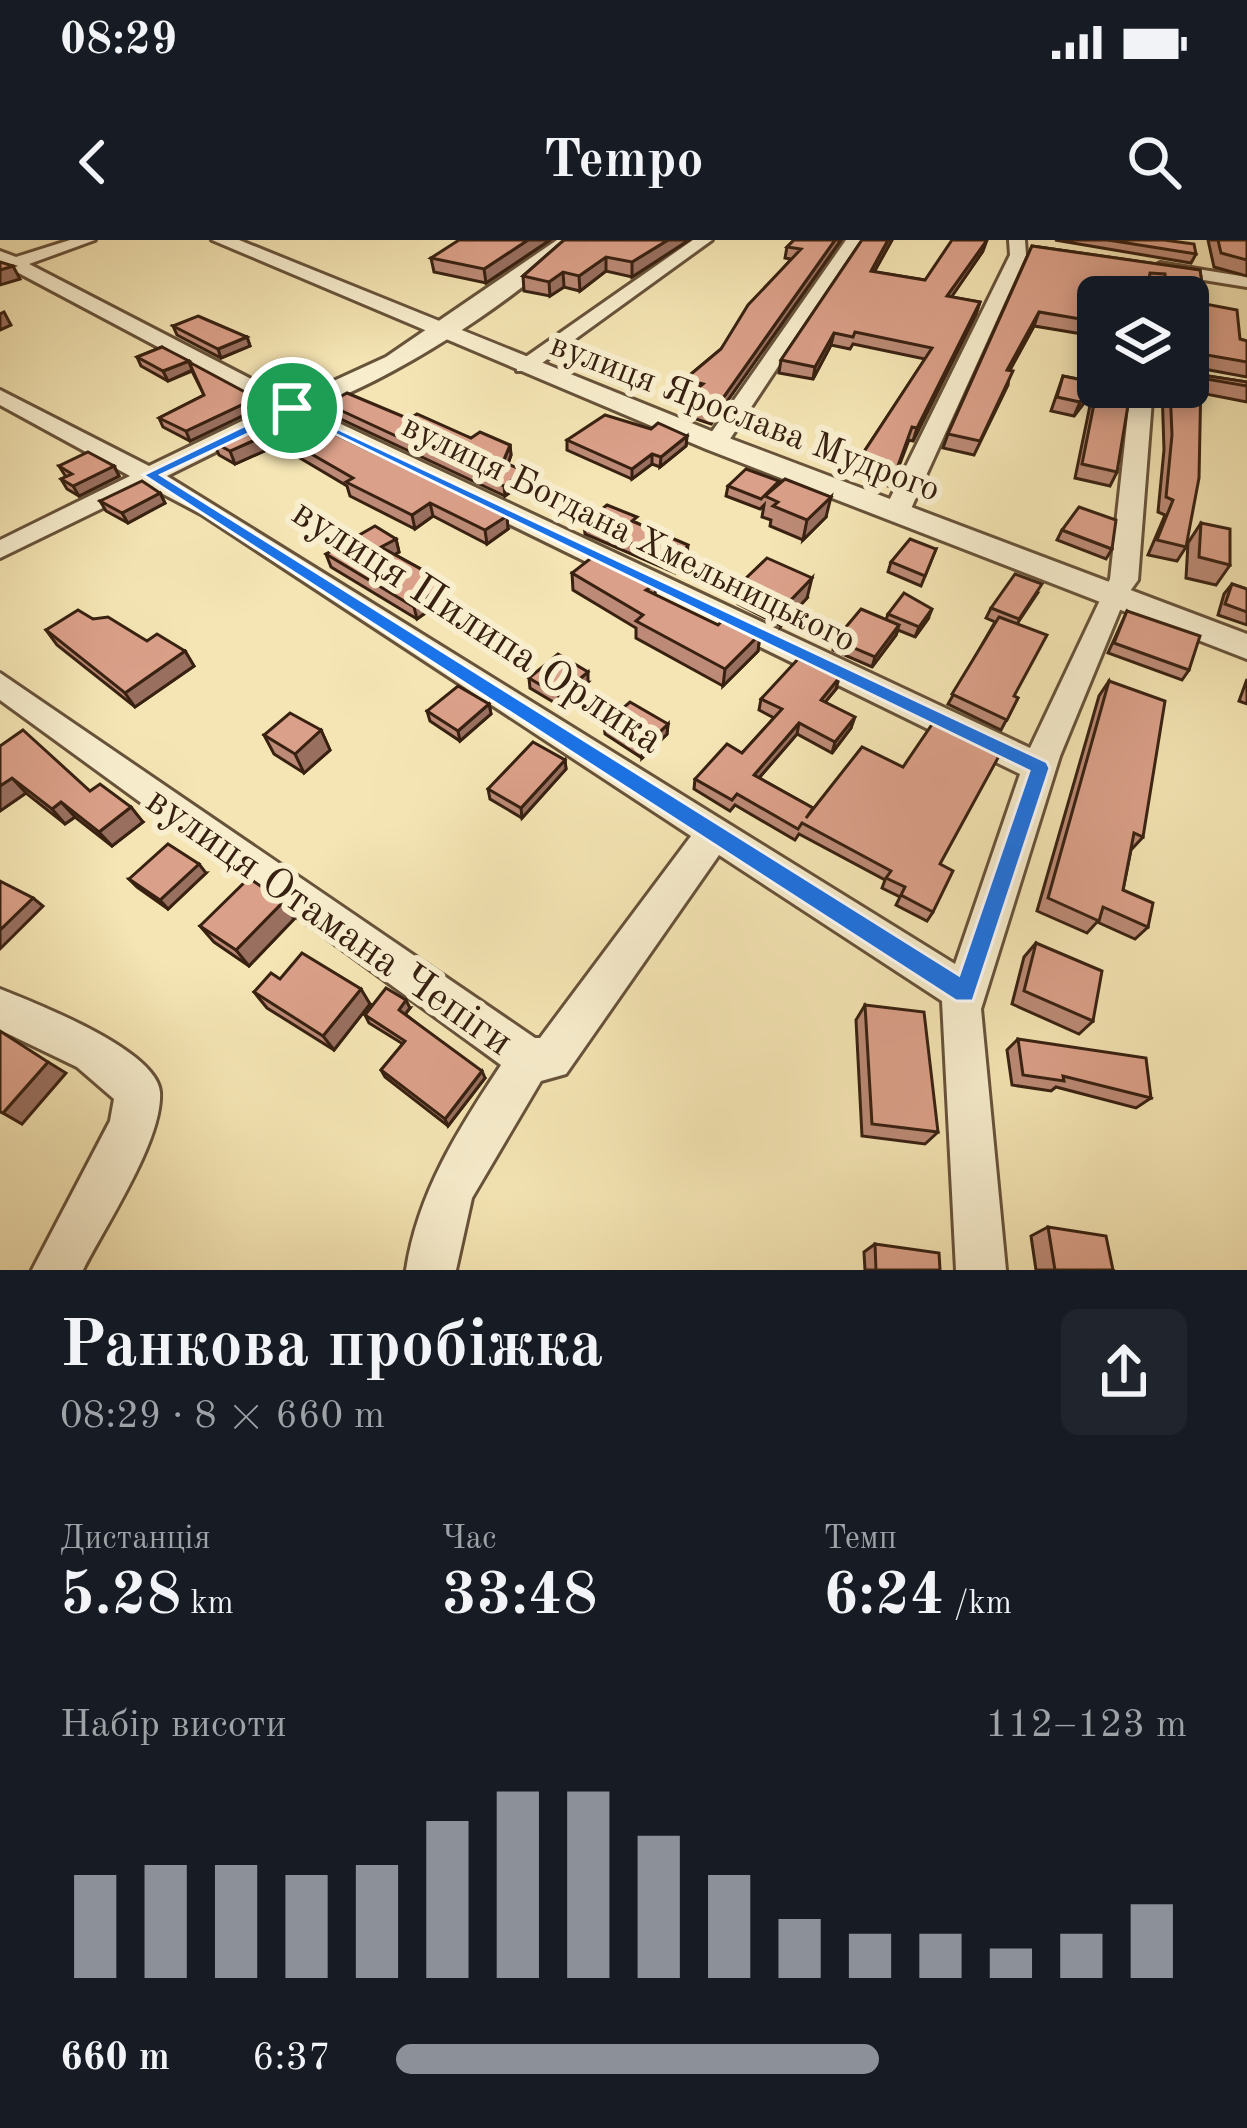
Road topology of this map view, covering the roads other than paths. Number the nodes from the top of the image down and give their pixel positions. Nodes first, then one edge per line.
1 (87, 240) edge
2 (222, 240) edge
3 (568, 240) edge
4 (704, 240) edge
5 (854, 240) edge
6 (1018, 245) edge
7 (6, 262) edge
8 (1131, 264) edge
9 (1247, 282) edge
10 (445, 332) junction
11 (524, 367) junction
12 (0, 396) edge
13 (292, 408) junction
14 (1140, 408) edge
15 (716, 443) junction
16 (150, 475) junction
17 (896, 513) junction
18 (0, 550) edge
19 (1112, 596) junction
20 (1247, 647) edge
21 (0, 684) edge
22 (1040, 768) junction
23 (715, 832) junction
24 (965, 993) junction
25 (0, 1010) edge
26 (529, 1060) junction
27 (57, 1270) edge
28 (431, 1270) edge
29 (981, 1270) edge

1 - 7 street
2 - 10 street, вулиця Ярослава Мудрого
3 - 10 street
4 - 11 street
5 - 15 street
6 - 17 street
7 - 13 street, вулиця Богдана Хмельницького
8 - 9 street
10 - 11 street, вулиця Ярослава Мудрого
10 - 13 street
11 - 15 street, вулиця Ярослава Мудрого
12 - 16 street, вулиця Пилипа Орлика
13 - 16 street
13 - 22 street, вулиця Богдана Хмельницького
14 - 19 street
15 - 17 street, вулиця Ярослава Мудрого
16 - 18 street
16 - 23 street, вулиця Пилипа Орлика
17 - 19 street, вулиця Ярослава Мудрого
19 - 20 street, вулиця Ярослава Мудрого
19 - 22 street
21 - 26 street, вулиця Отамана Чепіги
22 - 24 street
23 - 24 street, вулиця Пилипа Орлика
23 - 26 street
24 - 29 street
25 - 27 street
26 - 28 street, вулиця Отамана Чепіги

